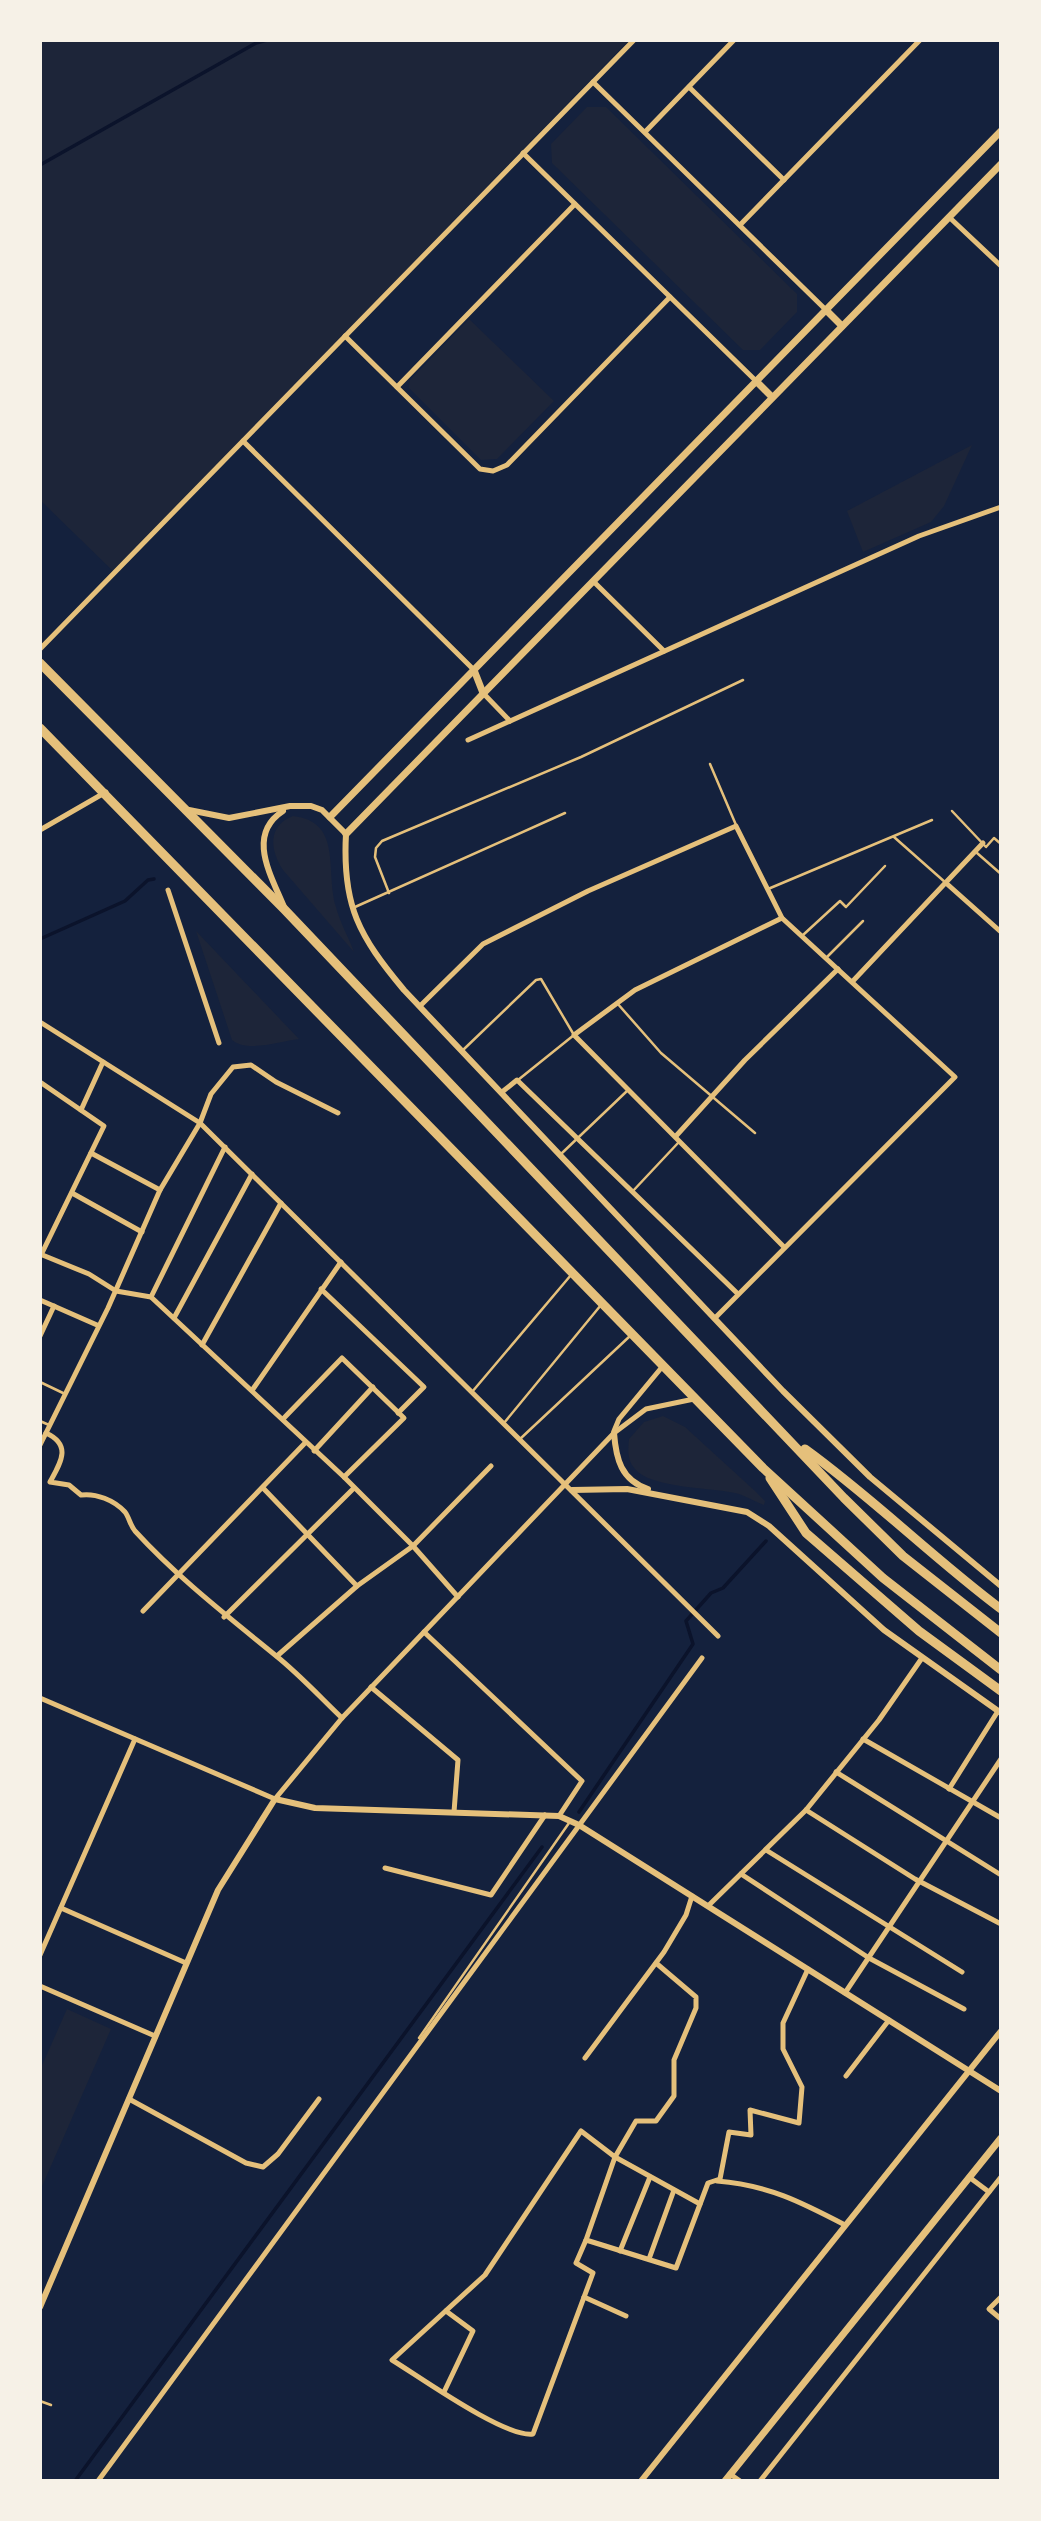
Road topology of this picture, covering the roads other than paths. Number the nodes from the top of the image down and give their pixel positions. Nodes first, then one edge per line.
1 (634, 40) edge
2 (734, 40) edge
3 (908, 40) edge
4 (920, 40) edge
5 (914, 46) junction
6 (593, 82) junction
7 (689, 87) junction
8 (1001, 131) edge
9 (645, 132) junction
10 (523, 153) junction
11 (1001, 164) edge
12 (784, 180) junction
13 (575, 204) junction
14 (948, 217) junction
15 (740, 226) junction
16 (1001, 266) edge
17 (670, 297) junction
18 (826, 310) junction
19 (842, 326) junction
20 (345, 336) junction
21 (756, 381) junction
22 (397, 387) junction
23 (772, 397) junction
24 (243, 441) junction
25 (1001, 507) edge
26 (593, 580) junction
27 (40, 649) edge
28 (664, 651) junction
29 (40, 663) edge
30 (474, 670) junction
31 (743, 680) dead end
32 (483, 694) junction
33 (510, 721) junction
34 (40, 728) edge
35 (468, 740) dead end
36 (710, 764) dead end
37 (106, 792) junction
38 (290, 806) junction
39 (189, 810) junction
40 (952, 811) dead end
41 (565, 813) dead end
42 (330, 817) junction
43 (932, 820) dead end
44 (736, 825) junction
45 (40, 830) edge
46 (345, 834) junction
47 (894, 837) junction
48 (983, 843) junction
49 (1001, 844) edge
50 (975, 851) junction
51 (885, 866) dead end
52 (1001, 874) edge
53 (946, 883) junction
54 (768, 889) junction
55 (168, 890) dead end
56 (388, 893) junction
57 (284, 909) junction
58 (351, 909) junction
59 (782, 918) junction
60 (863, 921) dead end
61 (1001, 932) edge
62 (802, 936) junction
63 (826, 958) junction
64 (838, 969) junction
65 (852, 982) junction
66 (617, 1003) junction
67 (420, 1006) junction
68 (40, 1021) edge
69 (574, 1035) junction
70 (219, 1043) dead end
71 (463, 1050) junction
72 (103, 1062) junction
73 (517, 1080) junction
74 (40, 1082) edge
75 (630, 1089) junction
76 (502, 1092) junction
77 (710, 1097) junction
78 (81, 1110) junction
79 (338, 1113) dead end
80 (200, 1123) junction
81 (755, 1133) dead end
82 (678, 1138) junction
83 (578, 1139) junction
84 (225, 1147) junction
85 (91, 1153) junction
86 (560, 1156) junction
87 (253, 1174) junction
88 (160, 1190) junction
89 (632, 1192) junction
90 (72, 1193) junction
91 (281, 1203) junction
92 (142, 1233) junction
93 (784, 1247) junction
94 (41, 1254) edge
95 (341, 1262) junction
96 (571, 1275) junction
97 (321, 1289) junction
98 (116, 1291) junction
99 (738, 1294) junction
100 (151, 1297) junction
101 (40, 1300) edge
102 (601, 1305) junction
103 (54, 1306) junction
104 (174, 1318) junction
105 (715, 1318) junction
106 (97, 1325) junction
107 (631, 1335) junction
108 (40, 1336) edge
109 (202, 1345) junction
110 (662, 1367) junction
111 (40, 1382) edge
112 (373, 1387) junction
113 (253, 1389) junction
114 (472, 1392) junction
115 (66, 1394) junction
116 (694, 1399) junction
117 (398, 1413) junction
118 (283, 1419) junction
119 (40, 1421) edge
120 (504, 1423) junction
121 (49, 1426) junction
122 (46, 1433) junction
123 (614, 1433) junction
124 (789, 1438) junction
125 (520, 1439) junction
126 (305, 1443) junction
127 (40, 1445) edge
128 (314, 1451) junction
129 (491, 1466) dead end
130 (763, 1468) junction
131 (344, 1477) junction
132 (566, 1484) junction
133 (354, 1488) junction
134 (264, 1489) junction
135 (572, 1490) junction
136 (687, 1500) junction
137 (308, 1534) junction
138 (414, 1546) junction
139 (178, 1575) junction
140 (357, 1586) junction
141 (1001, 1586) edge
142 (458, 1597) junction
143 (1001, 1609) edge
144 (143, 1611) dead end
145 (224, 1617) junction
146 (424, 1632) junction
147 (1001, 1633) edge
148 (719, 1636) dead end
149 (277, 1656) junction
150 (702, 1658) dead end
151 (922, 1658) junction
152 (1001, 1670) edge
153 (371, 1687) junction
154 (1001, 1691) edge
155 (40, 1698) edge
156 (999, 1712) edge
157 (342, 1718) junction
158 (135, 1739) junction
159 (863, 1739) junction
160 (1001, 1759) edge
161 (836, 1772) junction
162 (948, 1789) junction
163 (275, 1799) junction
164 (974, 1804) junction
165 (806, 1810) junction
166 (454, 1812) junction
167 (545, 1815) junction
168 (559, 1816) junction
169 (1001, 1818) edge
170 (571, 1821) junction
171 (579, 1825) junction
172 (946, 1841) junction
173 (766, 1850) junction
174 (385, 1868) dead end
175 (741, 1874) junction
176 (1001, 1875) edge
177 (920, 1882) junction
178 (692, 1896) junction
179 (708, 1906) junction
180 (61, 1908) junction
181 (1001, 1924) edge
182 (889, 1926) junction
183 (40, 1955) edge
184 (869, 1958) junction
185 (186, 1963) junction
186 (656, 1964) junction
187 (808, 1969) junction
188 (962, 1972) dead end
189 (40, 1986) edge
190 (845, 1993) junction
191 (964, 2010) dead end
192 (889, 2020) junction
193 (1001, 2031) edge
194 (155, 2036) junction
195 (419, 2038) dead end
196 (585, 2058) dead end
197 (968, 2070) junction
198 (846, 2076) dead end
199 (1001, 2091) edge
200 (129, 2099) junction
201 (319, 2099) dead end
202 (1001, 2138) edge
203 (615, 2157) junction
204 (650, 2177) junction
205 (969, 2177) junction
206 (1001, 2177) edge
207 (717, 2181) junction
208 (674, 2190) junction
209 (989, 2192) junction
210 (700, 2204) junction
211 (845, 2225) junction
212 (586, 2240) junction
213 (620, 2251) junction
214 (649, 2259) junction
215 (40, 2283) edge
216 (49, 2287) junction
217 (584, 2297) junction
218 (1001, 2297) edge
219 (40, 2307) edge
220 (446, 2311) junction
221 (626, 2316) dead end
222 (1001, 2319) edge
223 (444, 2392) junction
224 (40, 2401) edge
225 (51, 2405) dead end
226 (728, 2477) edge
227 (98, 2481) edge
228 (641, 2481) edge
229 (740, 2481) edge
230 (760, 2481) edge

1 - 6 street
2 - 7 street
3 - 5 street
4 - 5 street
5 - 12 street
6 - 9 street
6 - 10 street
7 - 9 street
7 - 12 street
8 - 18 main road
9 - 15 street
10 - 13 street
10 - 20 street
11 - 14 main road
12 - 15 street
13 - 17 street
13 - 22 street
14 - 16 street
14 - 19 main road
15 - 18 street
17 - 21 street
17 - 22 street
18 - 19 main road
18 - 21 main road
19 - 23 main road
20 - 22 street
20 - 24 street
21 - 23 main road
21 - 30 main road
23 - 26 main road
24 - 27 street
24 - 30 street
25 - 28 street
26 - 28 street
26 - 32 main road
28 - 33 street
29 - 39 highway
30 - 32 main road
30 - 42 main road
31 - 56 lane
32 - 33 street
32 - 46 main road
33 - 35 street
34 - 37 highway
36 - 44 lane
37 - 45 street
37 - 96 highway
38 - 39 street
38 - 42 street
38 - 57 street
39 - 57 highway
40 - 48 lane
41 - 56 lane
42 - 46 street
43 - 47 lane
44 - 54 street
44 - 67 street
46 - 58 street
47 - 53 lane
47 - 54 lane
48 - 49 lane
48 - 50 street
50 - 52 lane
50 - 53 street
51 - 62 lane
53 - 61 street
53 - 65 street
54 - 59 street
55 - 70 street
56 - 58 lane
57 - 124 highway
58 - 67 street
59 - 62 street
59 - 66 street
60 - 63 lane
62 - 63 street
63 - 64 street
64 - 65 street
64 - 77 street
65 - 93 street
66 - 69 street
66 - 77 lane
67 - 71 street
68 - 72 street
69 - 71 lane
69 - 73 lane
69 - 75 street
71 - 76 street
72 - 78 street
72 - 80 street
73 - 76 street
73 - 83 street
74 - 78 street
75 - 82 street
75 - 83 lane
76 - 86 street
77 - 81 lane
77 - 82 street
78 - 85 street
79 - 80 street
80 - 84 street
80 - 88 street
82 - 89 lane
82 - 93 street
83 - 86 lane
83 - 89 street
84 - 87 street
84 - 100 street
85 - 88 street
85 - 90 street
86 - 105 street
87 - 91 street
87 - 104 street
88 - 92 street
89 - 99 street
90 - 92 street
90 - 94 street
91 - 95 street
91 - 109 street
92 - 98 street
93 - 99 street
94 - 98 street
95 - 97 street
95 - 114 street
96 - 102 highway
96 - 114 lane
97 - 113 street
97 - 117 street
98 - 100 street
98 - 106 street
99 - 105 street
100 - 104 street
101 - 103 street
102 - 107 highway
102 - 120 lane
103 - 106 street
103 - 108 street
104 - 109 street
105 - 141 street
106 - 115 street
107 - 110 highway
107 - 125 lane
109 - 113 street
110 - 116 highway
110 - 123 street
111 - 115 lane
112 - 117 street
112 - 118 street
112 - 128 street
113 - 118 street
114 - 120 street
115 - 121 street
116 - 123 street
116 - 130 highway
117 - 131 street
118 - 126 street
119 - 121 lane
120 - 125 street
121 - 122 street
122 - 127 street
122 - 139 street
123 - 132 street
123 - 136 street
124 - 143 highway
124 - 147 highway
125 - 132 street
126 - 128 street
126 - 134 street
128 - 131 street
129 - 138 street
130 - 152 highway
130 - 154 highway
131 - 133 street
132 - 135 street
132 - 142 street
133 - 137 street
133 - 138 street
134 - 137 street
134 - 139 street
135 - 136 street
135 - 148 street
136 - 151 street
137 - 140 street
137 - 145 street
138 - 140 street
138 - 142 street
139 - 144 street
139 - 145 street
140 - 149 street
142 - 146 street
145 - 149 street
146 - 153 street
146 - 168 street
149 - 157 street
150 - 171 street
151 - 156 street
151 - 159 street
153 - 157 street
153 - 166 street
155 - 158 street
156 - 162 street
157 - 163 street
158 - 163 street
158 - 180 street
159 - 161 street
159 - 162 street
160 - 164 street
161 - 165 street
161 - 172 street
162 - 164 street
163 - 166 street
163 - 185 street
164 - 169 street
164 - 172 street
165 - 173 street
165 - 177 street
166 - 167 street
167 - 168 street
167 - 174 street
168 - 170 street
170 - 171 street
170 - 195 lane
171 - 178 street
171 - 227 street
172 - 176 street
172 - 177 street
173 - 175 street
173 - 182 street
175 - 179 street
175 - 184 street
177 - 181 street
177 - 182 street
178 - 179 street
178 - 186 street
179 - 187 street
180 - 183 street
180 - 185 street
182 - 184 street
182 - 188 street
184 - 190 street
184 - 191 street
185 - 194 street
186 - 196 street
186 - 203 street
187 - 190 street
187 - 207 street
189 - 194 street
190 - 192 street
192 - 197 street
192 - 198 street
193 - 197 street
194 - 200 street
197 - 199 street
197 - 211 street
200 - 201 street
200 - 216 street
202 - 205 main road
203 - 204 street
203 - 212 street
203 - 220 street
204 - 208 street
204 - 213 street
205 - 209 street
205 - 226 main road
206 - 209 street
207 - 210 street
207 - 211 street
208 - 210 street
208 - 214 street
209 - 230 street
210 - 214 street
211 - 228 street
212 - 213 street
212 - 217 street
213 - 214 street
215 - 216 street
216 - 219 street
217 - 221 street
217 - 223 street
218 - 222 street
220 - 223 street
220 - 223 street
224 - 225 lane
226 - 229 street

